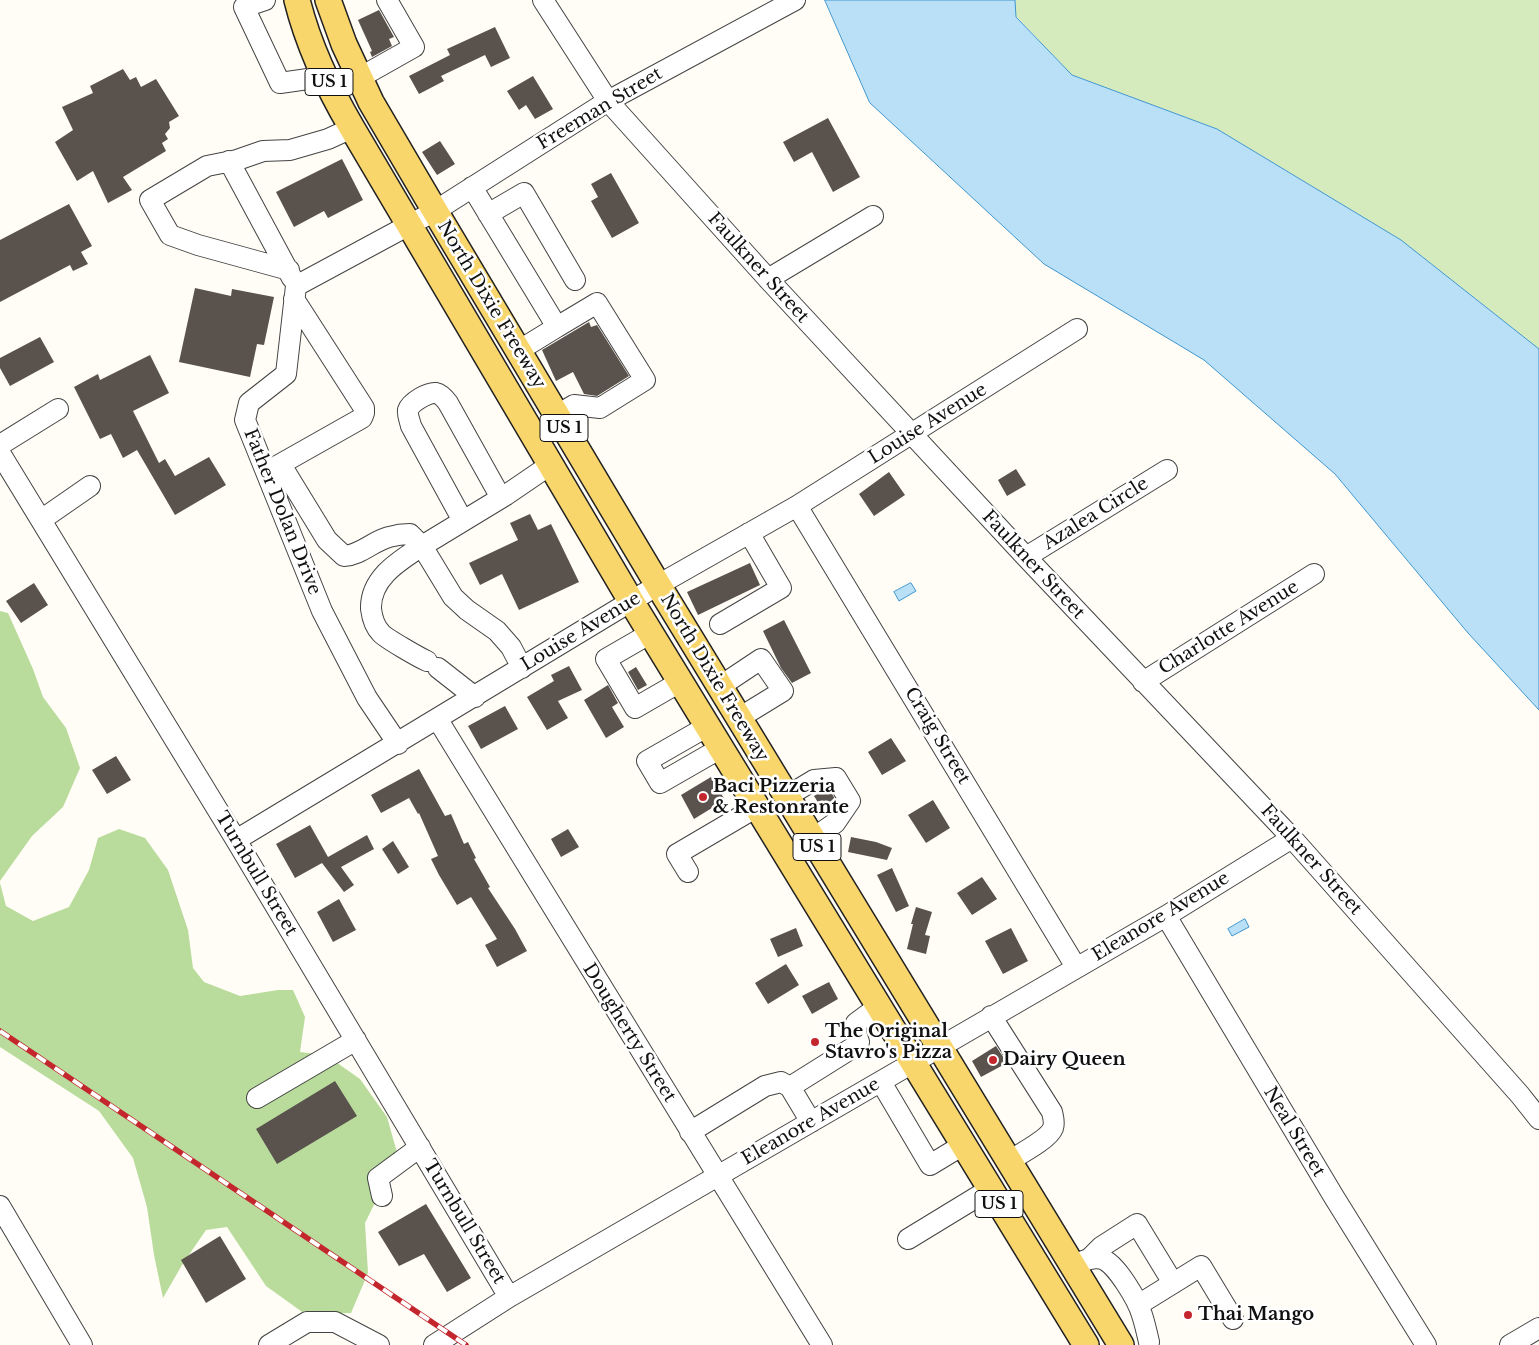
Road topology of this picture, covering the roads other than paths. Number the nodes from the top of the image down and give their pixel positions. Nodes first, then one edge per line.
1 (265, 0) edge
2 (297, 0) edge
3 (328, 0) edge
4 (387, 0) edge
5 (543, 0) edge
6 (794, 0) edge
7 (325, 73) junction
8 (360, 78) junction
9 (608, 101) junction
10 (352, 128) junction
11 (229, 161) junction
12 (472, 187) junction
13 (435, 210) junction
14 (488, 214) junction
15 (873, 216) dead end
16 (408, 225) junction
17 (768, 279) junction
18 (575, 280) dead end
19 (293, 285) junction
20 (557, 327) junction
21 (1077, 329) dead end
22 (518, 350) junction
23 (58, 409) dead end
24 (557, 415) junction
25 (912, 435) junction
26 (0, 445) edge
27 (3, 465) edge
28 (550, 465) junction
29 (272, 469) junction
30 (1167, 470) dead end
31 (90, 486) dead end
32 (501, 498) junction
33 (797, 506) junction
34 (41, 520) junction
35 (463, 521) junction
36 (749, 533) junction
37 (422, 546) junction
38 (1026, 557) junction
39 (1314, 574) dead end
40 (658, 585) junction
41 (631, 602) junction
42 (720, 624) dead end
43 (651, 633) junction
44 (522, 668) junction
45 (680, 682) junction
46 (1143, 682) junction
47 (719, 686) junction
48 (475, 697) junction
49 (738, 718) junction
50 (438, 720) junction
51 (708, 726) junction
52 (398, 744) junction
53 (721, 748) junction
54 (786, 797) junction
55 (757, 807) junction
56 (1292, 838) junction
57 (812, 839) junction
58 (236, 840) junction
59 (688, 872) dead end
60 (1166, 916) junction
61 (1076, 967) junction
62 (879, 1006) junction
63 (991, 1016) junction
64 (356, 1040) junction
65 (940, 1048) junction
66 (913, 1063) junction
67 (881, 1082) junction
68 (790, 1087) junction
69 (257, 1098) dead end
70 (1539, 1119) edge
71 (811, 1122) junction
72 (690, 1132) junction
73 (963, 1145) junction
74 (420, 1147) junction
75 (1009, 1161) junction
76 (718, 1177) junction
77 (990, 1189) junction
78 (382, 1196) dead end
79 (0, 1206) edge
80 (7, 1233) edge
81 (908, 1240) dead end
82 (1082, 1262) junction
83 (1173, 1283) junction
84 (509, 1297) junction
85 (1138, 1305) junction
86 (1233, 1319) dead end
87 (1539, 1328) edge
88 (1144, 1344) edge
89 (82, 1345) edge
90 (268, 1345) edge
91 (379, 1345) edge
92 (434, 1345) edge
93 (822, 1345) edge
94 (1086, 1345) edge
95 (1121, 1345) edge
96 (1426, 1345) edge
97 (1510, 1345) edge

1 - 7 street
2 - 7 main road, North Dixie Freeway / US 1
3 - 8 main road, North Dixie Freeway / US 1
4 - 8 street
5 - 9 street, Faulkner Street
6 - 9 street, Freeman Street
7 - 10 main road, North Dixie Freeway / US 1
8 - 13 main road, North Dixie Freeway / US 1
9 - 12 street, Freeman Street
9 - 17 street, Faulkner Street
10 - 11 street
10 - 16 main road, North Dixie Freeway / US 1
11 - 19 street
11 - 19 street
12 - 13 street, Freeman Street
12 - 14 street
13 - 16 street, Freeman Street
13 - 22 main road, North Dixie Freeway / US 1
14 - 18 street
14 - 20 street
15 - 17 street
16 - 19 street
16 - 28 main road, North Dixie Freeway / US 1
17 - 25 street, Faulkner Street
19 - 29 street, Father Dolan Drive
19 - 29 street
20 - 22 street
20 - 24 street
21 - 25 street, Louise Avenue
22 - 24 main road, North Dixie Freeway / US 1
23 - 26 street
24 - 40 main road, North Dixie Freeway / US 1
25 - 33 street, Louise Avenue
25 - 38 street, Faulkner Street
27 - 34 street, Turnbull Street
28 - 32 street
28 - 41 main road, North Dixie Freeway / US 1
29 - 37 street
29 - 52 street, Father Dolan Drive
30 - 38 street, Azalea Circle
31 - 34 street
32 - 35 street
32 - 35 street
33 - 36 street, Louise Avenue
33 - 61 street, Craig Street
34 - 58 street, Turnbull Street
35 - 37 street
36 - 40 street, Louise Avenue
36 - 42 street
37 - 44 street
37 - 48 street
38 - 46 street, Faulkner Street
39 - 46 street, Charlotte Avenue
40 - 41 street, Louise Avenue
40 - 47 main road, North Dixie Freeway / US 1
41 - 43 main road, North Dixie Freeway / US 1
41 - 44 street, Louise Avenue
43 - 45 main road, North Dixie Freeway / US 1
43 - 45 street
44 - 48 street, Louise Avenue
45 - 51 main road, North Dixie Freeway / US 1
46 - 56 street, Faulkner Street
47 - 49 main road, North Dixie Freeway / US 1
47 - 49 street
48 - 50 street, Louise Avenue
49 - 54 main road, North Dixie Freeway / US 1
50 - 52 street, Louise Avenue
50 - 72 street, Dougherty Street
51 - 53 main road, North Dixie Freeway / US 1
51 - 53 street
52 - 58 street, Louise Avenue
53 - 55 main road, North Dixie Freeway / US 1
54 - 57 main road, North Dixie Freeway / US 1
54 - 57 street
55 - 59 street
55 - 62 main road, North Dixie Freeway / US 1
56 - 60 street, Eleanore Avenue
56 - 70 street, Faulkner Street
57 - 65 main road, North Dixie Freeway / US 1
58 - 64 street, Turnbull Street
60 - 61 street, Eleanore Avenue
60 - 96 street, Neal Street
61 - 63 street, Eleanore Avenue
62 - 66 main road, North Dixie Freeway / US 1
62 - 68 street
63 - 65 street, Eleanore Avenue
63 - 75 street
64 - 69 street
64 - 74 street, Turnbull Street
65 - 66 street, Eleanore Avenue
65 - 75 main road, North Dixie Freeway / US 1
66 - 67 street, Eleanore Avenue
66 - 73 main road, North Dixie Freeway / US 1
67 - 71 street, Eleanore Avenue
67 - 73 street
68 - 71 street
68 - 72 street
71 - 76 street, Eleanore Avenue
72 - 76 street, Dougherty Street
73 - 77 main road, North Dixie Freeway / US 1
74 - 78 street
74 - 84 street, Turnbull Street
75 - 82 main road, North Dixie Freeway / US 1
76 - 84 street, Eleanore Avenue
76 - 93 street, Dougherty Street
77 - 81 street
77 - 94 main road, North Dixie Freeway / US 1
79 - 80 street
80 - 89 street
82 - 83 street
82 - 85 street
82 - 95 main road, North Dixie Freeway / US 1
83 - 85 street
83 - 86 street
84 - 92 street, Eleanore Avenue
85 - 88 street
87 - 97 street
90 - 91 street

